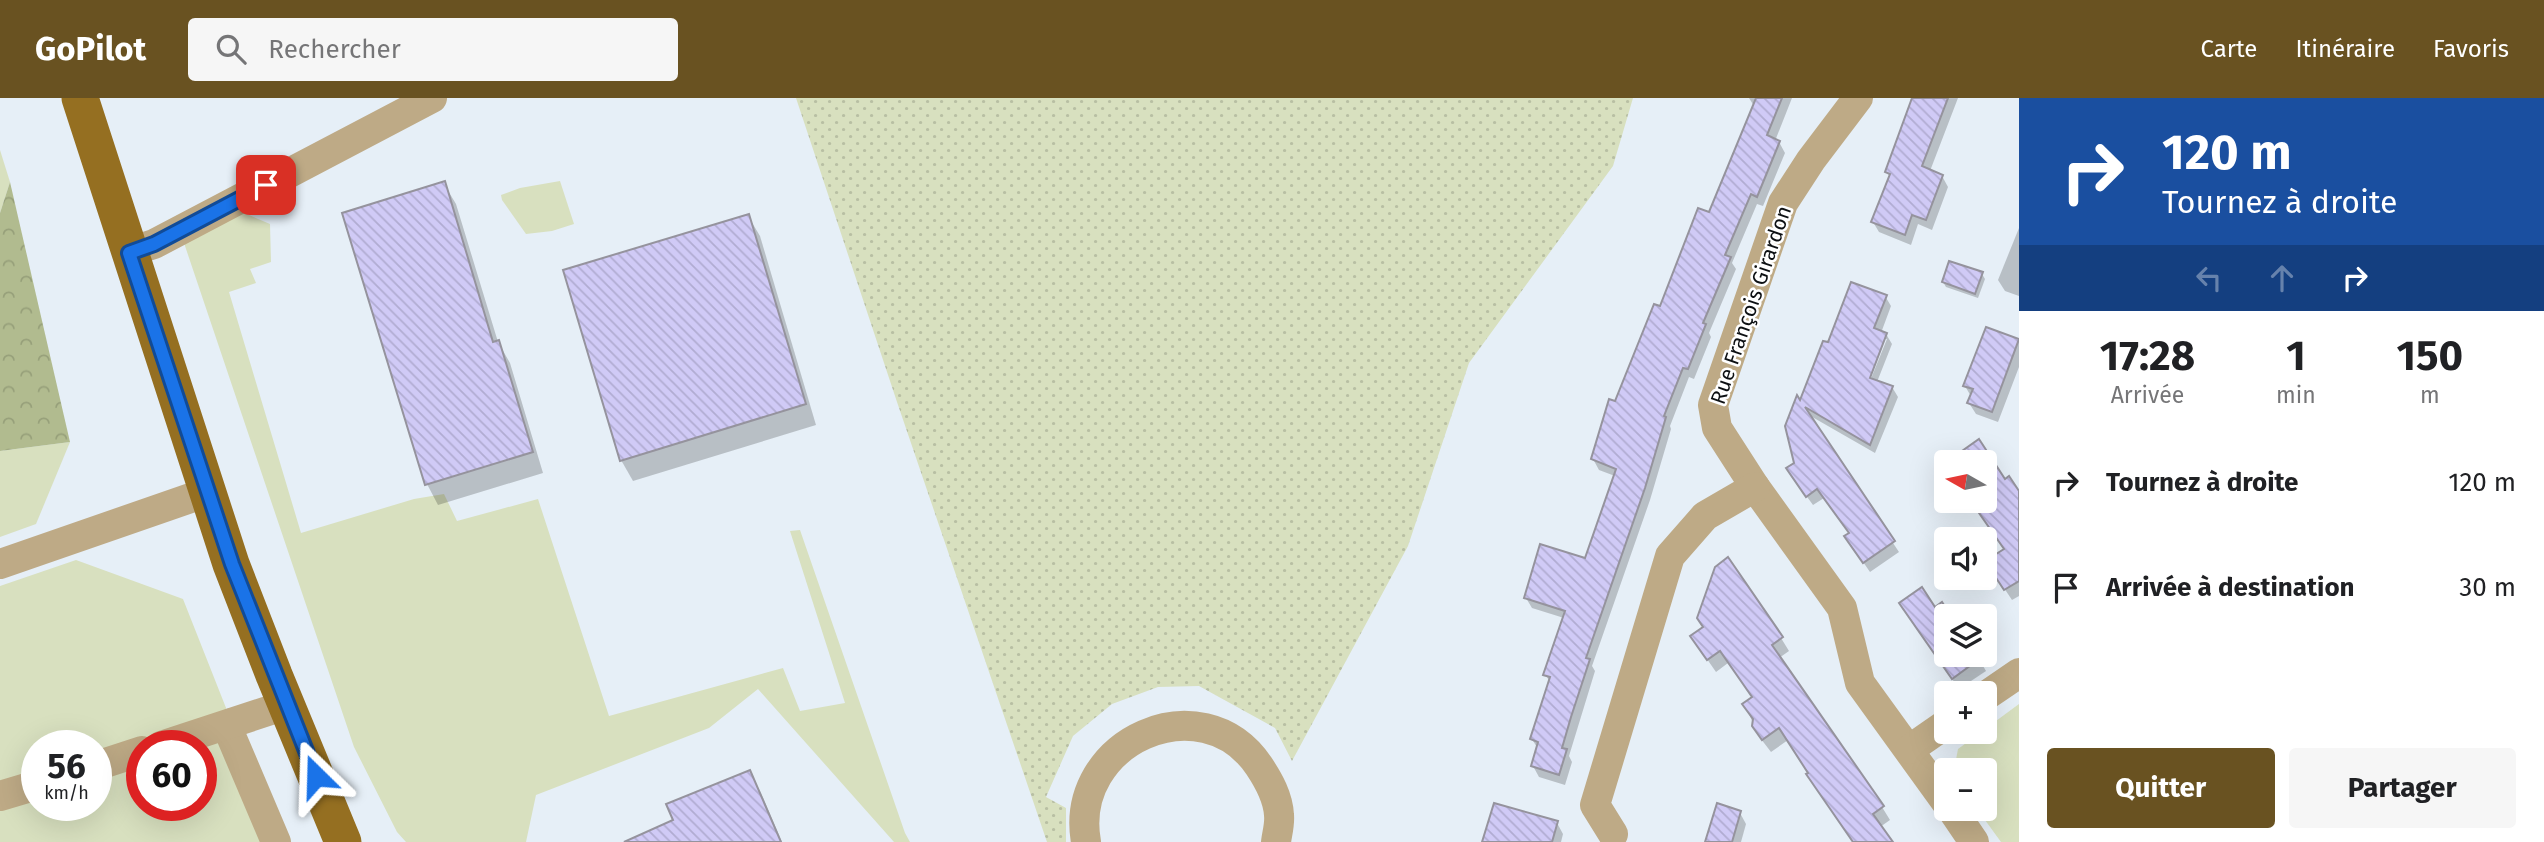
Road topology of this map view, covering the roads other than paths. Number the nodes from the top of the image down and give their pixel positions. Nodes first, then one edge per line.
1 (80, 98) edge
2 (432, 98) edge
3 (1858, 98) edge
4 (129, 253) junction
5 (1755, 487) junction
6 (208, 492) junction
7 (0, 564) edge
8 (2019, 673) edge
9 (1997, 688) edge
10 (286, 705) junction
11 (232, 723) junction
12 (210, 730) edge
13 (1934, 732) edge
14 (1910, 749) junction
15 (1934, 784) edge
16 (21, 790) edge
17 (0, 796) edge
18 (1960, 821) edge
19 (1613, 834) dead end
20 (276, 842) edge
21 (343, 842) edge
22 (1086, 842) edge
23 (1276, 842) edge
24 (1974, 842) edge

1 - 4 main road
2 - 4 street
3 - 5 street, Rue François Girardon
4 - 6 main road
5 - 14 street, Rue François Girardon
5 - 19 street
6 - 7 street
6 - 10 main road
8 - 9 street
10 - 11 street
10 - 21 main road
11 - 12 street
11 - 20 street
13 - 14 street
14 - 15 street, Rue François Girardon
16 - 17 street
18 - 24 street
22 - 23 street

